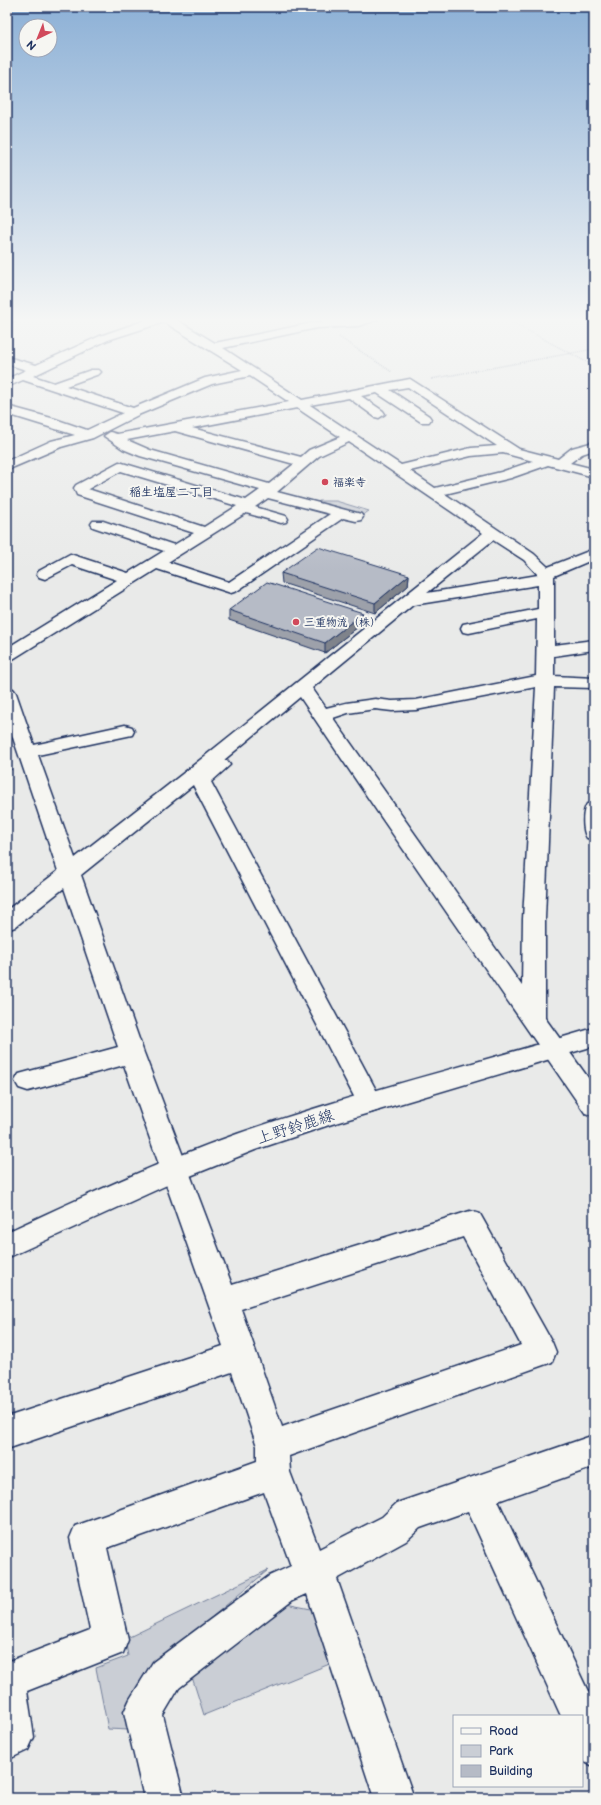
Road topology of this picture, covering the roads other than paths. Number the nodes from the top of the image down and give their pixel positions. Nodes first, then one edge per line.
1 (107, 403) edge
2 (155, 403) edge
3 (303, 403) edge
4 (364, 403) edge
5 (401, 403) edge
6 (441, 403) edge
7 (299, 404) junction
8 (7, 410) edge
9 (133, 412) junction
10 (379, 414) dead end
11 (425, 419) dead end
12 (168, 428) junction
13 (90, 434) junction
14 (350, 437) junction
15 (116, 438) junction
16 (594, 446) edge
17 (514, 451) junction
18 (303, 462) junction
19 (553, 463) junction
20 (7, 466) edge
21 (398, 470) junction
22 (594, 473) edge
23 (268, 491) junction
24 (433, 494) junction
25 (246, 506) junction
26 (341, 513) junction
27 (356, 518) dead end
28 (281, 519) dead end
29 (98, 524) dead end
30 (206, 532) junction
31 (493, 532) junction
32 (175, 552) junction
33 (594, 554) edge
34 (156, 563) junction
35 (45, 574) dead end
36 (546, 576) junction
37 (130, 579) junction
38 (406, 602) junction
39 (546, 612) junction
40 (469, 628) dead end
41 (594, 645) edge
42 (544, 652) junction
43 (7, 655) edge
44 (545, 681) junction
45 (594, 683) edge
46 (304, 689) junction
47 (7, 693) edge
48 (322, 715) junction
49 (125, 731) dead end
50 (28, 752) junction
51 (594, 808) edge
52 (594, 833) edge
53 (69, 873) junction
54 (7, 922) edge
55 (533, 1020) junction
56 (594, 1038) edge
57 (556, 1050) junction
58 (132, 1053) junction
59 (28, 1081) dead end
60 (370, 1103) junction
61 (594, 1106) edge
62 (174, 1168) junction
63 (7, 1246) edge
64 (223, 1301) junction
65 (241, 1354) junction
66 (7, 1433) edge
67 (594, 1451) edge
68 (273, 1459) junction
69 (476, 1491) junction
70 (318, 1572) junction
71 (7, 1681) edge
72 (580, 1715) edge
73 (583, 1723) edge
74 (7, 1741) edge
75 (594, 1747) edge
76 (164, 1798) edge
77 (394, 1798) edge

1 - 9 street
2 - 9 street
3 - 7 street
4 - 10 street
5 - 11 street
6 - 17 street
7 - 12 street
7 - 14 street
8 - 13 street
9 - 12 street
9 - 13 street
12 - 15 street
12 - 18 street
13 - 15 street
13 - 20 street
14 - 18 street
14 - 21 street
15 - 23 street
16 - 19 street
17 - 19 street
17 - 21 street
18 - 23 street
19 - 22 street
19 - 24 street
21 - 24 street
23 - 25 street
23 - 26 street
24 - 31 street
25 - 28 street
25 - 30 street
25 - 30 street
26 - 27 street
26 - 34 street
29 - 32 street
30 - 32 street
31 - 36 street
31 - 38 street
32 - 34 street
33 - 36 street
34 - 37 street
35 - 37 street
36 - 38 street
36 - 39 street
37 - 43 street
38 - 46 street
39 - 40 street
39 - 42 street
41 - 42 street
42 - 44 street
44 - 45 street
44 - 48 street
44 - 55 street
46 - 48 street
46 - 53 street
46 - 60 street
47 - 50 street
48 - 55 street
49 - 50 street
50 - 53 street
51 - 52 street
53 - 54 street
53 - 58 street
55 - 57 street
56 - 57 street, 上野鈴鹿線
57 - 60 street, 上野鈴鹿線
57 - 61 street
58 - 59 street
58 - 62 street
60 - 62 street, 上野鈴鹿線
62 - 63 street, 上野鈴鹿線
62 - 64 street
64 - 65 street
64 - 68 street
65 - 66 street
65 - 68 street
67 - 69 street
68 - 70 street
68 - 71 street
69 - 70 street
69 - 72 street
70 - 76 street
70 - 77 street
71 - 74 street
73 - 75 street

